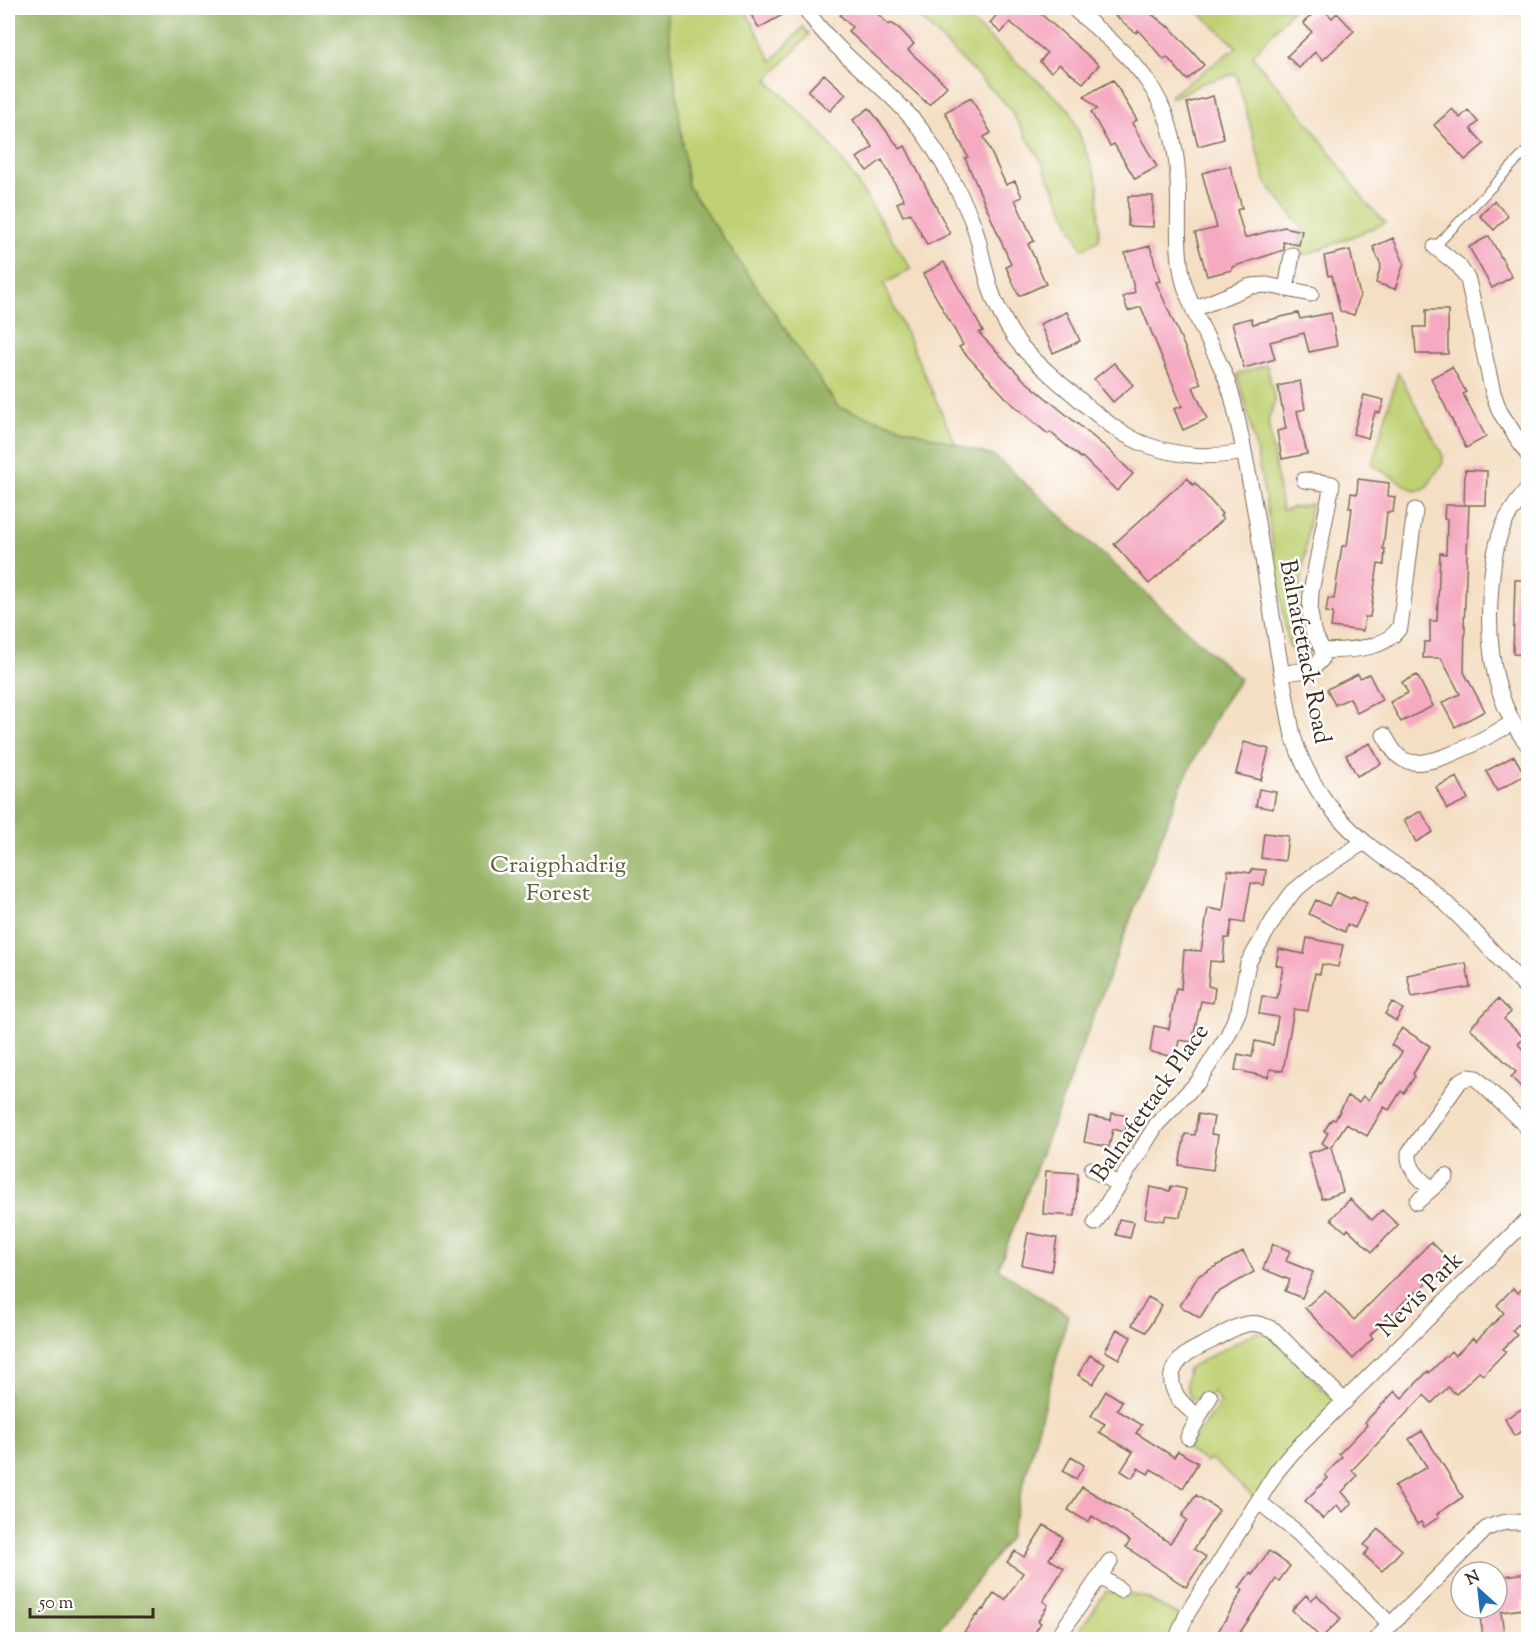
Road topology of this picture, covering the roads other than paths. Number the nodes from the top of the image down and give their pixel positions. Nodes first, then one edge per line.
1 (805, 8) edge
2 (1073, 8) edge
3 (1528, 149) edge
4 (1435, 247) joint
5 (1293, 255) dead end
6 (1286, 289) junction
7 (1311, 294) dead end
8 (1194, 309) junction
9 (1244, 452) junction
10 (1528, 455) edge
11 (1304, 480) dead end
12 (1528, 489) edge
13 (1415, 510) dead end
14 (1323, 651) junction
15 (1282, 675) junction
16 (1513, 723) junction
17 (1384, 735) dead end
18 (1528, 745) edge
19 (1364, 842) junction
20 (1528, 990) edge
21 (1528, 1128) edge
22 (1092, 1169) dead end
23 (1446, 1176) dead end
24 (1119, 1185) junction
25 (1431, 1189) junction
26 (1417, 1202) dead end
27 (1528, 1219) edge
28 (1095, 1223) dead end
29 (1210, 1397) dead end
30 (1345, 1402) junction
31 (1199, 1416) junction
32 (1188, 1437) dead end
33 (1258, 1501) junction
34 (1527, 1522) edge
35 (1110, 1561) dead end
36 (1100, 1576) junction
37 (1120, 1590) dead end
38 (1390, 1625) junction
39 (1056, 1640) edge
40 (1176, 1640) edge
41 (1375, 1640) edge

1 - 9 street
2 - 8 street, Balnafettack Road
3 - 4 lane
4 - 10 street
5 - 6 street
6 - 7 street
6 - 8 street
8 - 9 street, Balnafettack Road
9 - 15 street, Balnafettack Road
11 - 14 street
12 - 16 street
13 - 14 street
14 - 15 street
15 - 19 street, Balnafettack Road
16 - 17 street
16 - 18 street
19 - 20 street, Balnafettack Road
19 - 24 street, Balnafettack Place
21 - 25 street
22 - 24 street
23 - 25 street
24 - 28 street, Balnafettack Place
25 - 26 street
27 - 30 street, Nevis Park
29 - 31 street
30 - 31 street
30 - 33 street, Nevis Park
31 - 32 street
33 - 38 street
33 - 40 street, Nevis Park
34 - 38 street
35 - 36 street
36 - 37 street
36 - 39 street
38 - 41 street

